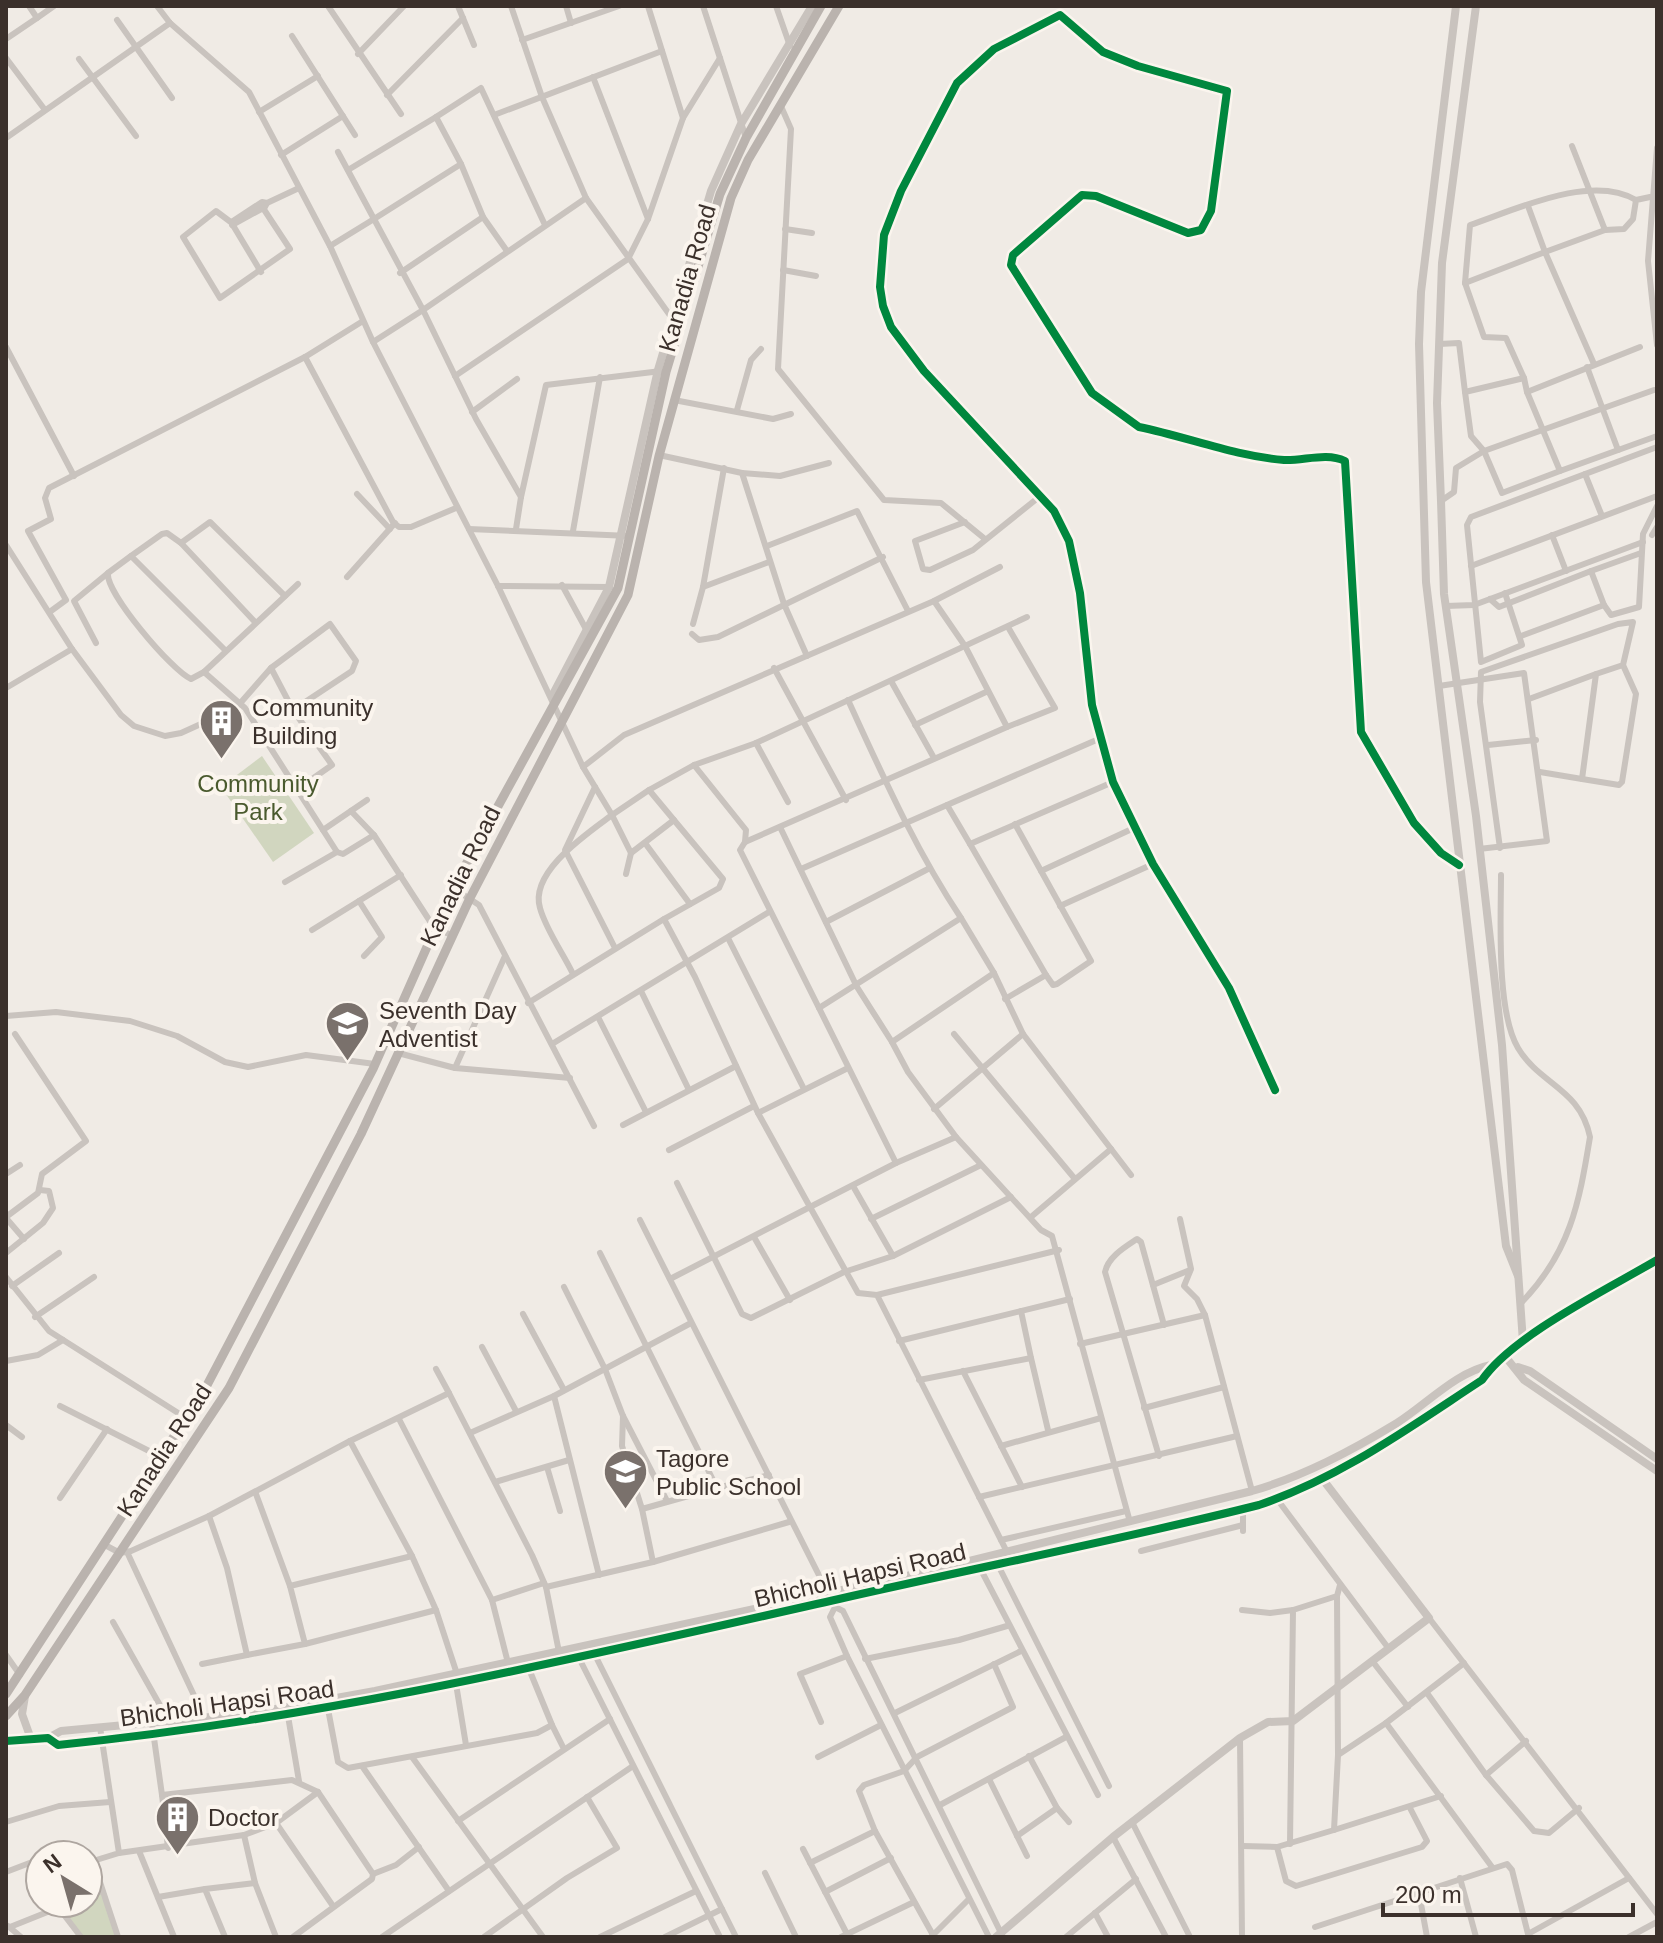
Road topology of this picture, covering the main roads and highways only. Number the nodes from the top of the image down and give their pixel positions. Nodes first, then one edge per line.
1 (821, 6) edge
2 (839, 6) edge
3 (537, 739) junction
4 (550, 743) junction
5 (485, 830) junction
6 (500, 839) junction
7 (282, 1245) junction
8 (298, 1254) junction
9 (195, 1406) junction
10 (210, 1416) junction
11 (6, 1694) edge
12 (6, 1716) edge

1 - 3 main road, Kanadia Road
2 - 4 main road, Kanadia Road
3 - 4 main road
3 - 5 main road, Kanadia Road
4 - 6 main road, Kanadia Road
5 - 6 main road
5 - 7 main road, Kanadia Road
6 - 8 main road, Kanadia Road
7 - 8 main road
7 - 9 main road, Kanadia Road
8 - 10 main road, Kanadia Road
9 - 10 main road
9 - 11 main road, Kanadia Road
10 - 12 main road, Kanadia Road

